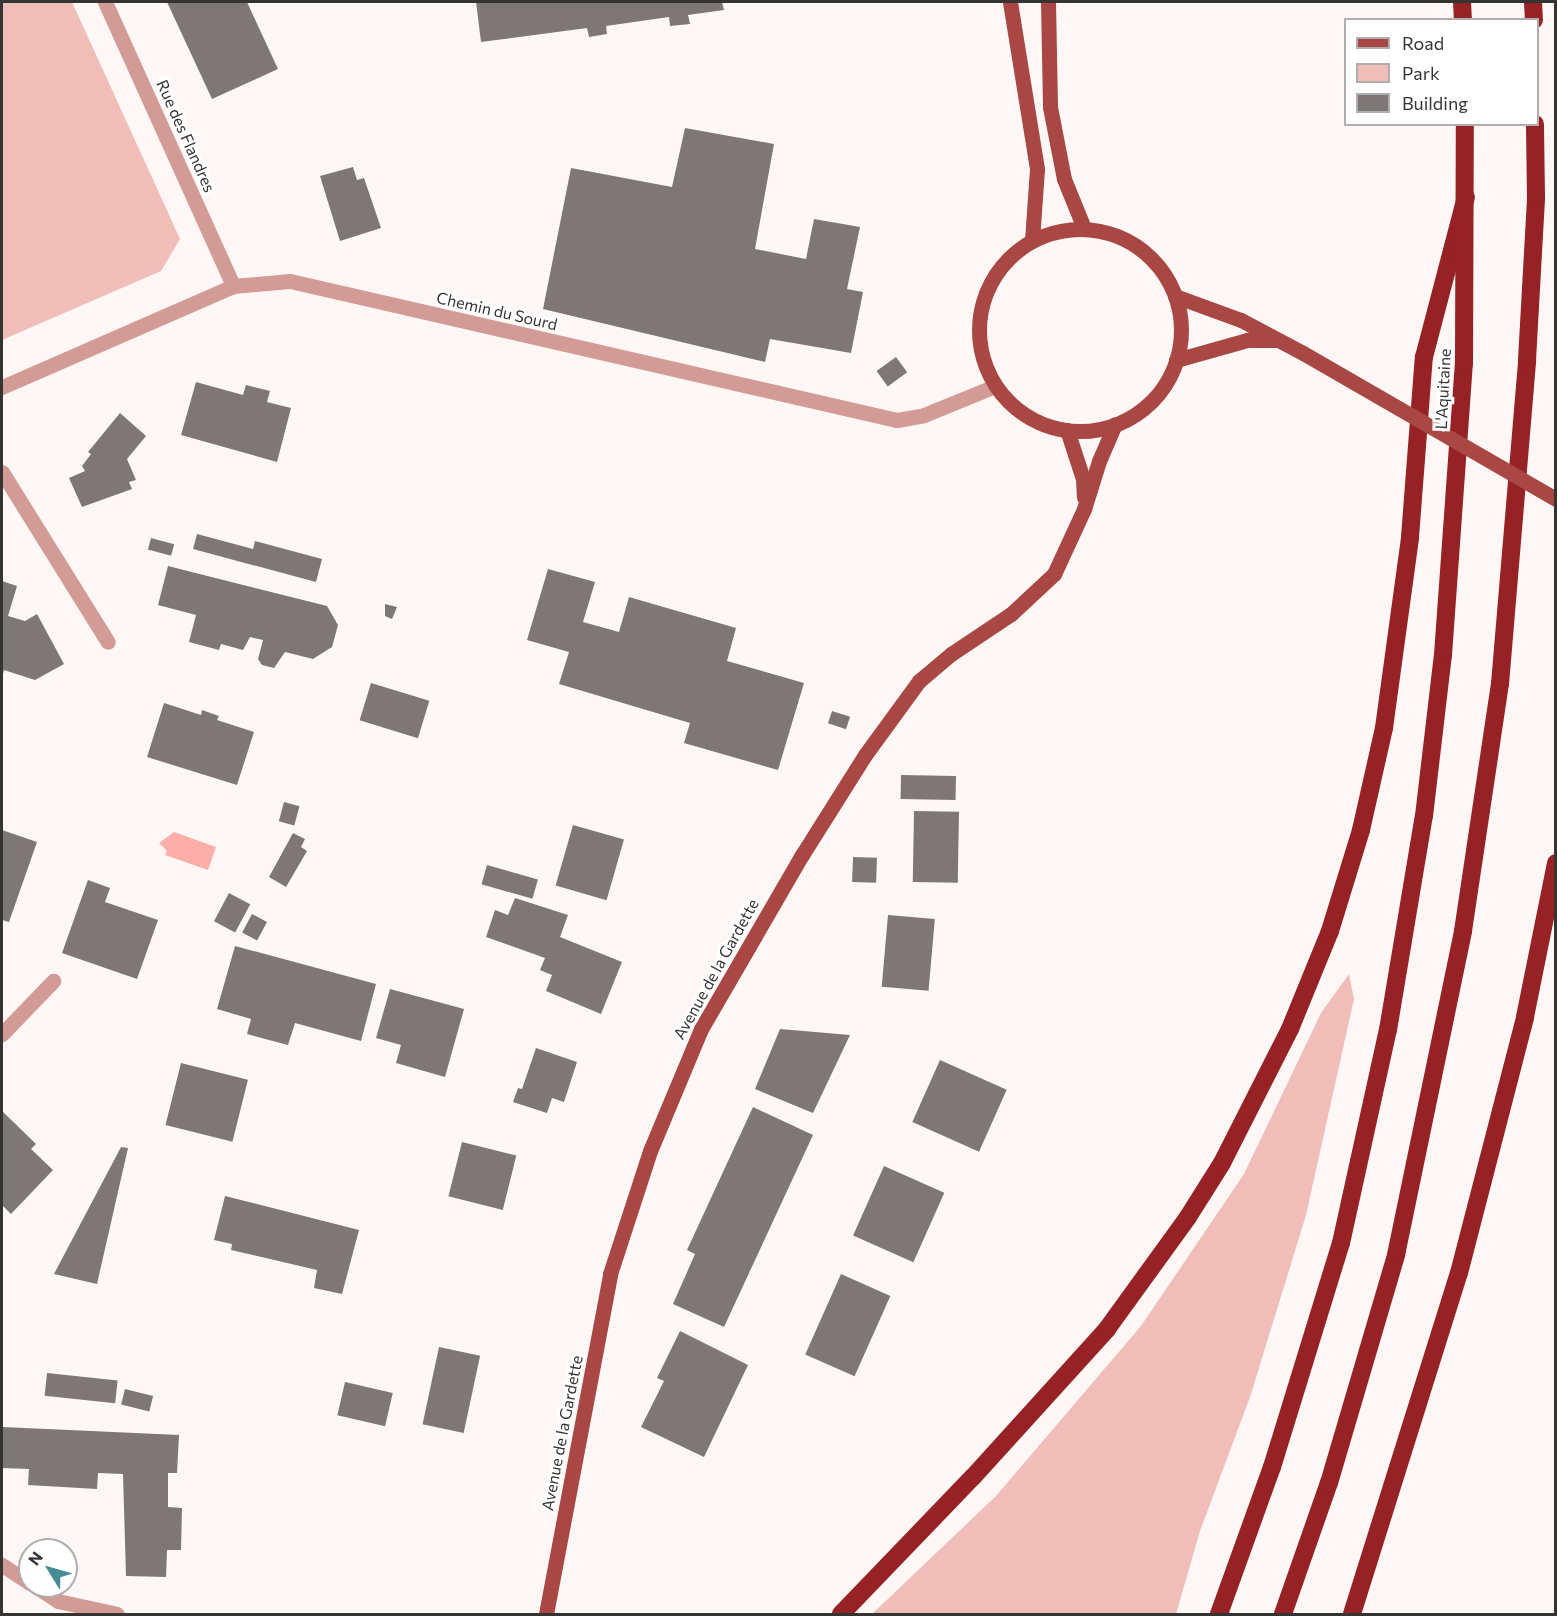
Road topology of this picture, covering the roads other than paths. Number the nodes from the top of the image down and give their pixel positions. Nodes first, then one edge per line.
1 (105, 2) edge
2 (1010, 2) edge
3 (1048, 2) edge
4 (1462, 2) edge
5 (1533, 2) edge
6 (1463, 18) edge
7 (1534, 18) edge
8 (1465, 126) edge
9 (1535, 126) edge
10 (1466, 197) junction
11 (1084, 228) junction
12 (1032, 240) junction
13 (233, 286) junction
14 (1175, 296) junction
15 (1277, 340) junction
16 (1176, 360) junction
17 (995, 386) junction
18 (2, 387) edge
19 (1115, 424) junction
20 (1067, 430) junction
21 (2, 472) edge
22 (1556, 499) edge
23 (1084, 509) junction
24 (108, 642) dead end
25 (1556, 862) edge
26 (53, 981) dead end
27 (2, 1034) edge
28 (2, 1565) edge
29 (18, 1575) edge
30 (53, 1598) edge
31 (117, 1614) edge
32 (546, 1614) edge
33 (841, 1614) edge
34 (1219, 1614) edge
35 (1283, 1614) edge
36 (1352, 1614) edge

1 - 13 street, Rue des Flandres
2 - 12 main road
3 - 11 main road
4 - 6 highway
5 - 7 highway
8 - 10 highway, L'Aquitaine
9 - 35 highway
10 - 33 highway
10 - 34 highway, L'Aquitaine
11 - 12 main road
11 - 14 main road
12 - 17 main road
13 - 17 street, Chemin du Sourd
13 - 18 street, Chemin du Sourd
14 - 15 main road
14 - 16 main road
15 - 16 main road
15 - 22 main road, bridge
16 - 19 main road
17 - 20 main road
19 - 20 main road
19 - 23 main road, Avenue de la Gardette
20 - 23 main road, Avenue de la Gardette
21 - 24 street
23 - 32 main road, Avenue de la Gardette
25 - 36 highway
26 - 27 street
28 - 29 street
30 - 31 street

